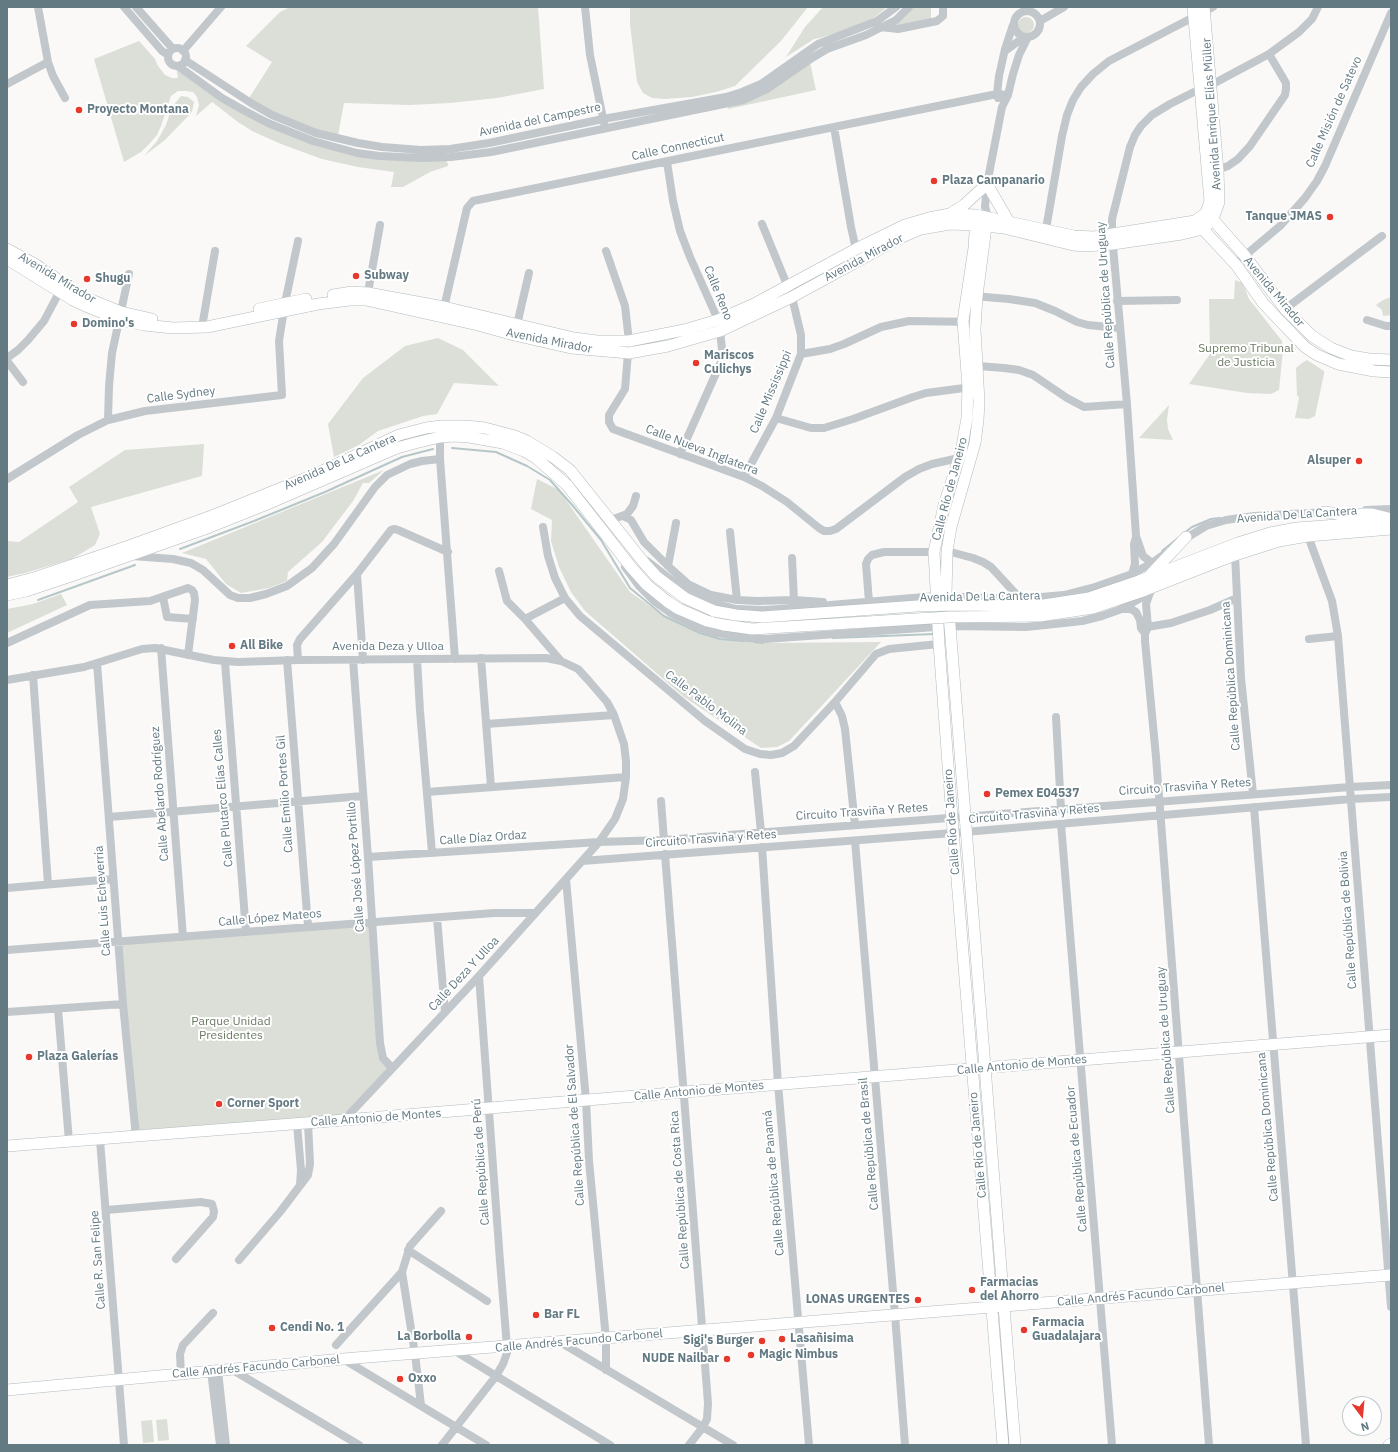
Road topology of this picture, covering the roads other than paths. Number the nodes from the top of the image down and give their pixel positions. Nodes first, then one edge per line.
1 (38, 7) edge
2 (124, 7) edge
3 (136, 7) edge
4 (221, 7) edge
5 (585, 7) edge
6 (896, 7) edge
7 (909, 7) edge
8 (943, 7) edge
9 (1064, 7) edge
10 (1318, 7) edge
11 (1025, 9) edge
12 (1202, 10) edge
13 (1391, 13) edge
14 (1040, 21) junction
15 (1013, 25) junction
16 (881, 28) junction
17 (865, 31) junction
18 (1026, 37) junction
19 (183, 51) junction
20 (170, 52) junction
21 (1004, 54) junction
22 (1269, 54) junction
23 (185, 60) junction
24 (48, 62) junction
25 (1016, 62) junction
26 (178, 66) junction
27 (787, 71) junction
28 (7, 84) edge
29 (1211, 85) junction
30 (1200, 89) junction
31 (997, 94) junction
32 (1008, 95) junction
33 (65, 98) dead end
34 (1002, 106) junction
35 (603, 119) junction
36 (834, 126) junction
37 (605, 128) junction
38 (489, 143) junction
39 (358, 144) junction
40 (491, 152) junction
41 (357, 153) junction
42 (667, 162) junction
43 (1213, 172) junction
44 (986, 184) junction
45 (1210, 216) junction
46 (982, 218) junction
47 (950, 219) junction
48 (762, 224) dead end
49 (380, 225) dead end
50 (1006, 225) junction
51 (1199, 225) junction
52 (1045, 234) junction
53 (1382, 236) dead end
54 (1113, 239) junction
55 (298, 241) dead end
56 (7, 249) edge
57 (978, 249) junction
58 (606, 250) dead end
59 (215, 251) dead end
60 (857, 254) junction
61 (1245, 256) junction
62 (7, 259) edge
63 (1235, 264) junction
64 (529, 273) dead end
65 (129, 274) dead end
66 (787, 286) junction
67 (62, 288) junction
68 (972, 296) junction
69 (367, 297) junction
70 (792, 297) junction
71 (1177, 300) dead end
72 (1117, 301) junction
73 (284, 307) junction
74 (1286, 309) junction
75 (443, 312) junction
76 (120, 316) junction
77 (718, 320) junction
78 (1367, 320) dead end
79 (964, 321) junction
80 (976, 322) junction
81 (202, 323) junction
82 (517, 324) junction
83 (1391, 326) edge
84 (1119, 328) junction
85 (720, 331) junction
86 (514, 335) junction
87 (629, 341) junction
88 (629, 353) junction
89 (801, 354) junction
90 (7, 360) edge
91 (1391, 360) edge
92 (978, 366) junction
93 (1391, 372) edge
94 (23, 382) dead end
95 (973, 387) junction
96 (1127, 404) junction
97 (776, 418) junction
98 (108, 420) junction
99 (440, 437) junction
100 (680, 454) junction
101 (553, 457) junction
102 (959, 458) junction
103 (440, 459) junction
104 (546, 466) junction
105 (744, 477) junction
106 (7, 479) edge
107 (636, 496) dead end
108 (1391, 509) edge
109 (1324, 512) junction
110 (623, 516) junction
111 (1391, 519) edge
112 (611, 520) junction
113 (676, 523) dead end
114 (544, 527) dead end
115 (1391, 529) edge
116 (730, 532) dead end
117 (1356, 532) junction
118 (1391, 534) edge
119 (1136, 536) junction
120 (1308, 536) junction
121 (1186, 537) junction
122 (613, 543) junction
123 (947, 551) junction
124 (448, 552) junction
125 (934, 552) junction
126 (638, 554) junction
127 (1235, 555) junction
128 (131, 556) junction
129 (792, 558) dead end
130 (1152, 563) junction
131 (668, 566) junction
132 (499, 571) dead end
133 (357, 574) junction
134 (1143, 583) junction
135 (7, 585) edge
136 (26, 591) junction
137 (1015, 593) dead end
138 (7, 596) edge
139 (941, 596) junction
140 (163, 597) junction
141 (565, 598) junction
142 (990, 598) junction
143 (1237, 598) junction
144 (896, 599) junction
145 (7, 600) edge
146 (737, 600) junction
147 (794, 600) junction
148 (869, 602) junction
149 (839, 604) junction
150 (1119, 610) junction
151 (193, 619) junction
152 (525, 619) junction
153 (950, 626) junction
154 (938, 627) junction
155 (999, 627) junction
156 (895, 630) junction
157 (1145, 630) junction
158 (1338, 636) junction
159 (1309, 639) dead end
160 (7, 643) edge
161 (939, 644) junction
162 (161, 648) junction
163 (188, 655) junction
164 (481, 658) junction
165 (417, 659) junction
166 (455, 659) junction
167 (287, 660) junction
168 (298, 660) junction
169 (353, 660) junction
170 (363, 660) junction
171 (561, 661) junction
172 (225, 662) junction
173 (97, 663) junction
174 (33, 675) junction
175 (7, 680) edge
176 (835, 702) junction
177 (614, 715) junction
178 (1056, 717) dead end
179 (486, 724) junction
180 (755, 772) dead end
181 (626, 777) junction
182 (1391, 784) edge
183 (1350, 786) junction
184 (491, 787) junction
185 (427, 792) junction
186 (1253, 794) junction
187 (363, 796) junction
188 (1391, 797) edge
189 (1351, 799) junction
190 (661, 800) dead end
191 (298, 801) junction
192 (1159, 802) junction
193 (236, 806) junction
194 (1254, 807) junction
195 (1061, 809) junction
196 (173, 812) junction
197 (1160, 815) junction
198 (109, 817) junction
199 (964, 817) junction
200 (952, 818) junction
201 (1061, 824) junction
202 (855, 825) junction
203 (761, 832) junction
204 (965, 832) junction
205 (953, 833) junction
206 (664, 840) junction
207 (854, 841) junction
208 (599, 842) junction
209 (762, 847) junction
210 (432, 853) junction
211 (665, 854) junction
212 (368, 857) junction
213 (582, 861) junction
214 (113, 879) junction
215 (566, 879) junction
216 (48, 884) junction
217 (7, 888) edge
218 (535, 913) junction
219 (437, 918) junction
220 (372, 922) junction
221 (308, 926) junction
222 (246, 932) junction
223 (183, 937) junction
224 (118, 942) junction
225 (7, 950) edge
226 (479, 976) junction
227 (123, 1004) junction
228 (58, 1009) junction
229 (7, 1012) edge
230 (445, 1012) junction
231 (1391, 1036) edge
232 (1369, 1037) junction
233 (1273, 1045) junction
234 (1179, 1052) junction
235 (1081, 1060) junction
236 (392, 1068) junction
237 (985, 1068) junction
238 (972, 1069) junction
239 (875, 1076) junction
240 (778, 1084) junction
241 (684, 1092) junction
242 (586, 1100) junction
243 (489, 1109) junction
244 (344, 1120) junction
245 (302, 1124) junction
246 (136, 1137) junction
247 (100, 1140) junction
248 (69, 1141) junction
249 (7, 1146) edge
250 (106, 1210) junction
251 (442, 1211) dead end
252 (408, 1250) junction
253 (176, 1259) dead end
254 (239, 1260) dead end
255 (402, 1272) junction
256 (1390, 1275) edge
257 (1292, 1283) junction
258 (1197, 1290) junction
259 (1100, 1298) junction
260 (487, 1301) dead end
261 (1004, 1306) junction
262 (992, 1307) junction
263 (1391, 1307) edge
264 (213, 1313) dead end
265 (896, 1315) junction
266 (798, 1323) junction
267 (703, 1331) junction
268 (606, 1339) junction
269 (560, 1342) junction
270 (336, 1345) dead end
271 (507, 1347) junction
272 (455, 1351) junction
273 (415, 1354) junction
274 (343, 1359) junction
275 (231, 1369) junction
276 (606, 1370) junction
277 (214, 1371) junction
278 (181, 1374) junction
279 (496, 1376) junction
280 (119, 1379) junction
281 (7, 1390) edge
282 (421, 1405) junction
283 (456, 1427) junction
284 (703, 1428) junction
285 (224, 1443) edge
286 (124, 1445) edge
287 (359, 1445) edge
288 (442, 1445) edge
289 (486, 1445) edge
290 (610, 1445) edge
291 (689, 1445) edge
292 (733, 1445) edge
293 (809, 1445) edge
294 (905, 1445) edge
295 (1003, 1445) edge
296 (1015, 1445) edge
297 (1112, 1445) edge
298 (1209, 1445) edge
299 (1306, 1445) edge

1 - 24 street
2 - 20 street
3 - 20 street
4 - 19 street
5 - 35 street
6 - 17 street, Avenida del Campestre
7 - 16 street, Avenida del Campestre
8 - 16 street, Avenida del Campestre
9 - 14 street
10 - 22 street
11 - 14 street
11 - 15 street
12 - 29 main road, Avenida Enrique Elías Müller
12 - 30 main road, Avenida Enrique Elías Müller
12 - 52 street
13 - 61 street, Calle Misión de Satevo
14 - 18 street
15 - 18 street
15 - 21 street
16 - 17 street, Avenida del Campestre
17 - 27 street, Avenida del Campestre
18 - 21 street
18 - 25 street, Calle Río de Janeiro
19 - 20 street
19 - 23 street
20 - 26 street
21 - 25 street
21 - 31 street
22 - 29 street
22 - 43 street
23 - 26 street
23 - 39 street, Avenida del Campestre
24 - 28 street
24 - 33 street
25 - 32 street, Calle Río de Janeiro
26 - 41 street, Avenida del Campestre
27 - 35 street, Avenida del Campestre
27 - 37 street, Avenida del Campestre
29 - 43 main road, Avenida Enrique Elías Müller
30 - 43 main road, Avenida Enrique Elías Müller
30 - 54 street, Calle República de Uruguay
31 - 32 street, Calle Connecticut
31 - 34 street
31 - 36 street, Calle Connecticut
32 - 34 street, Calle Río de Janeiro
34 - 44 street, Calle Río de Janeiro
35 - 37 street
35 - 38 street, Avenida del Campestre
36 - 42 street, Calle Connecticut
36 - 60 street
37 - 40 street, Avenida del Campestre
38 - 39 street, Avenida del Campestre
38 - 40 street
39 - 41 street
40 - 41 street, Avenida del Campestre
42 - 75 street, Calle Connecticut
42 - 77 street, Calle Reno
43 - 45 main road, Avenida Enrique Elías Müller
44 - 46 street, Calle Río de Janeiro
44 - 47 main road
44 - 50 main road
45 - 51 main road
45 - 61 main road, Avenida Mirador
46 - 47 main road, Avenida Mirador
46 - 50 main road, Avenida Mirador
46 - 57 main road, Calle Río de Janeiro
47 - 57 main road
47 - 60 main road, Avenida Mirador
48 - 66 street, Calle Mississippi
49 - 69 street
50 - 52 main road, Avenida Mirador
50 - 57 main road
51 - 54 main road, Avenida Mirador
51 - 63 main road, Avenida Mirador
52 - 54 main road, Avenida Mirador
53 - 74 street
54 - 72 street, Calle República de Uruguay
55 - 73 street
56 - 67 main road, Avenida Mirador
57 - 68 main road, Calle Río de Janeiro
58 - 87 street, Calle Nueva Inglaterra
59 - 81 street
60 - 66 main road, Avenida Mirador
60 - 70 main road, Avenida Mirador
61 - 63 street, Calle Misión de Satevo
61 - 74 main road, Avenida Mirador
62 - 67 main road, Avenida Mirador
63 - 93 main road, Avenida Mirador
64 - 82 street
65 - 76 street
66 - 70 street, Calle Mississippi
66 - 77 main road, Avenida Mirador
67 - 76 main road, Avenida Mirador
67 - 90 street
68 - 79 main road, Calle Río de Janeiro
68 - 80 main road, Calle Río de Janeiro
68 - 84 street
69 - 73 main road, Avenida Mirador
69 - 75 main road, Avenida Mirador
70 - 85 main road, Avenida Mirador
70 - 89 street, Calle Mississippi
71 - 72 street
72 - 84 street, Calle República de Uruguay
73 - 81 main road, Avenida Mirador
73 - 98 street, Calle Sydney
74 - 91 main road, Avenida Mirador
75 - 82 main road, Avenida Mirador
75 - 86 main road, Avenida Mirador
76 - 81 main road, Avenida Mirador
76 - 98 street
77 - 85 street, Calle Reno
77 - 87 main road, Avenida Mirador
78 - 83 street
79 - 80 street
79 - 89 street
79 - 95 main road, Calle Río de Janeiro
80 - 92 main road, Calle Río de Janeiro
82 - 86 street
82 - 87 main road, Avenida Mirador
84 - 96 street, Calle República de Uruguay
85 - 88 main road, Avenida Mirador
85 - 100 street, Calle Reno
86 - 88 main road, Avenida Mirador
87 - 88 street, Calle Nueva Inglaterra
88 - 100 street, Calle Nueva Inglaterra
89 - 97 street, Calle Mississippi
90 - 94 street
92 - 95 main road, Calle Río de Janeiro
92 - 96 street
95 - 97 street
95 - 102 main road, Calle Río de Janeiro
95 - 123 main road, Calle Río de Janeiro
96 - 119 street, Calle República de Uruguay
97 - 105 street, Calle Mississippi
98 - 106 street, Calle Sydney
99 - 103 street
99 - 104 main road, Avenida De La Cantera
99 - 128 main road, Avenida De La Cantera
100 - 105 street, Calle Nueva Inglaterra
101 - 104 main road
101 - 112 main road, Avenida De La Cantera
101 - 135 main road, Avenida De La Cantera
102 - 105 street, Calle Nueva Inglaterra
102 - 125 main road, Calle Río de Janeiro
103 - 124 street
103 - 128 street
104 - 122 main road, Avenida De La Cantera
107 - 110 street
108 - 109 street, Avenida De La Cantera
109 - 111 main road
109 - 121 street, Avenida De La Cantera
110 - 112 street
110 - 131 street
111 - 134 main road, Avenida De La Cantera
112 - 126 main road, Avenida De La Cantera
113 - 131 street
114 - 141 street, Calle Pablo Molina
115 - 117 main road, Avenida De La Cantera
116 - 146 street
117 - 118 street, Avenida De La Cantera
117 - 120 main road, Avenida De La Cantera
119 - 130 street
119 - 134 street, Calle República de Uruguay
120 - 127 main road, Avenida De La Cantera
120 - 158 street, Calle República de Bolivia
121 - 130 street, Avenida De La Cantera
121 - 134 main road
122 - 134 main road, Avenida De La Cantera, bridge
122 - 156 street, Avenida De La Cantera
123 - 137 street
123 - 139 main road, Calle Río de Janeiro
124 - 133 street
124 - 166 street
125 - 139 main road, Calle Río de Janeiro
125 - 148 street
126 - 134 main road, Avenida De La Cantera, bridge
126 - 149 street, Avenida De La Cantera
127 - 134 main road, Avenida De La Cantera
127 - 143 street, Calle República Dominicana
128 - 136 main road, Avenida De La Cantera
129 - 147 street
130 - 134 street, Avenida De La Cantera
131 - 146 street
132 - 152 street
133 - 168 street
133 - 170 street
134 - 142 street, Avenida De La Cantera
134 - 150 street, Avenida De La Cantera
134 - 157 street, Calle República de Uruguay
136 - 138 main road, Avenida De La Cantera
136 - 145 main road
139 - 142 street, Avenida De La Cantera
139 - 144 street, Avenida De La Cantera
139 - 153 main road, Calle Río de Janeiro
139 - 154 main road, Calle Río de Janeiro
140 - 151 street
140 - 151 street
140 - 160 street
141 - 152 street
141 - 176 street, Calle Pablo Molina
142 - 155 street
143 - 157 street
143 - 186 street, Calle República Dominicana
144 - 148 street, Avenida De La Cantera
144 - 156 street
146 - 147 street
147 - 149 street
148 - 149 street, Avenida De La Cantera
150 - 155 street, Avenida De La Cantera
150 - 157 street
151 - 163 street
152 - 171 street
153 - 154 street, Avenida De La Cantera
153 - 155 street, Avenida De La Cantera
153 - 199 main road, Calle Río de Janeiro
154 - 156 street, Avenida De La Cantera
154 - 161 main road, Calle Río de Janeiro
157 - 192 street, Calle República de Uruguay
158 - 159 street
158 - 183 street, Calle República de Bolivia
161 - 176 street, Calle Pablo Molina
161 - 200 main road, Calle Río de Janeiro
162 - 163 street, Avenida Deza y Ulloa
162 - 173 street, Avenida Deza y Ulloa
162 - 196 street, Calle Abelardo Rodríguez
163 - 172 street, Avenida Deza y Ulloa
164 - 166 street, Avenida Deza y Ulloa
164 - 171 street, Avenida Deza y Ulloa
164 - 179 street
165 - 166 street, Avenida Deza y Ulloa
165 - 170 street, Avenida Deza y Ulloa
165 - 185 street
167 - 168 street, Avenida Deza y Ulloa
167 - 172 street, Avenida Deza y Ulloa
167 - 191 street, Calle Emilio Portes Gil
168 - 169 street, Avenida Deza y Ulloa
169 - 170 street, Avenida Deza y Ulloa
169 - 187 street, Calle José López Portillo
171 - 177 street, Avenida Deza y Ulloa
172 - 193 street, Calle Plutarco Elías Calles
173 - 174 street, Avenida Deza y Ulloa
173 - 198 street, Calle Luis Echeverría
174 - 175 street, Avenida Deza y Ulloa
174 - 216 street
176 - 202 street
177 - 179 street
177 - 181 street, Avenida Deza y Ulloa
178 - 195 street
179 - 184 street
180 - 203 street
181 - 184 street
181 - 208 street, Avenida Deza y Ulloa
182 - 183 street, Circuito Trasviña Y Retes
183 - 186 street, Circuito Trasviña Y Retes
183 - 189 street, Calle República de Bolivia
184 - 185 street
185 - 210 street
186 - 192 street, Circuito Trasviña Y Retes
187 - 191 street
187 - 212 street, Calle José López Portillo
188 - 189 street, Circuito Trasviña y Retes
189 - 194 street, Circuito Trasviña y Retes
189 - 232 street, Calle República de Bolivia
190 - 206 street
191 - 193 street
191 - 221 street, Calle Emilio Portes Gil
192 - 195 street, Circuito Trasviña Y Retes
192 - 197 street, Calle República de Uruguay
193 - 196 street
193 - 222 street, Calle Plutarco Elías Calles
194 - 197 street, Circuito Trasviña y Retes
194 - 233 street, Calle República Dominicana
195 - 199 street, Circuito Trasviña Y Retes
196 - 198 street
196 - 223 street, Calle Abelardo Rodríguez
197 - 201 street, Circuito Trasviña y Retes
197 - 234 street, Calle República de Uruguay
198 - 214 street, Calle Luis Echeverría
199 - 200 street, Circuito Trasviña Y Retes
199 - 204 main road, Calle Río de Janeiro
200 - 202 street, Circuito Trasviña Y Retes
200 - 205 main road, Calle Río de Janeiro
201 - 204 street, Circuito Trasviña y Retes
201 - 235 street, Calle República de Ecuador
202 - 203 street, Circuito Trasviña Y Retes
203 - 206 street, Circuito Trasviña Y Retes
204 - 205 street, Circuito Trasviña y Retes
204 - 237 main road, Calle Río de Janeiro
205 - 207 street, Circuito Trasviña y Retes
205 - 238 main road, Calle Río de Janeiro
206 - 208 street, Circuito Trasviña Y Retes
207 - 209 street, Circuito Trasviña y Retes
207 - 239 street, Calle República de Brasil
208 - 210 street, Calle Díaz Ordaz
208 - 213 street, Calle Deza Y Ulloa
209 - 211 street, Circuito Trasviña y Retes
209 - 240 street, Calle República de Panamá
210 - 212 street, Calle Díaz Ordaz
211 - 213 street, Circuito Trasviña y Retes
211 - 241 street, Calle República de Costa Rica
212 - 220 street, Calle José López Portillo
213 - 215 street, Calle Deza Y Ulloa
214 - 216 street
214 - 224 street, Calle Luis Echeverría
215 - 218 street, Calle Deza Y Ulloa
215 - 242 street, Calle República de El Salvador
216 - 217 street
218 - 219 street, Calle López Mateos
218 - 226 street, Calle Deza Y Ulloa
219 - 220 street, Calle López Mateos
219 - 230 street
220 - 221 street, Calle López Mateos
220 - 236 street, Calle José López Portillo
221 - 222 street, Calle López Mateos
222 - 223 street, Calle López Mateos
223 - 224 street, Calle López Mateos
224 - 225 street, Calle López Mateos
224 - 227 street, Calle Luis Echeverría
226 - 230 street, Calle Deza Y Ulloa
226 - 243 street, Calle República de Perú
227 - 228 street
227 - 246 street, Calle Luis Echeverría
228 - 229 street
228 - 248 street
230 - 236 street, Calle Deza Y Ulloa
231 - 232 main road, Calle Antonio de Montes
232 - 233 main road, Calle Antonio de Montes
232 - 256 street, Calle República de Bolivia
233 - 234 main road, Calle Antonio de Montes
233 - 257 street, Calle República Dominicana
234 - 235 main road, Calle Antonio de Montes
234 - 258 street, Calle República de Uruguay
235 - 237 main road, Calle Antonio de Montes
235 - 259 street, Calle República de Ecuador
236 - 244 street, Calle Deza Y Ulloa
237 - 238 main road, Calle Antonio de Montes
237 - 261 main road, Calle Río de Janeiro
238 - 239 main road, Calle Antonio de Montes
238 - 262 main road, Calle Río de Janeiro
239 - 240 main road, Calle Antonio de Montes
239 - 265 street, Calle República de Brasil
240 - 241 main road, Calle Antonio de Montes
240 - 266 street, Calle República de Panamá
241 - 242 main road, Calle Antonio de Montes
241 - 267 street, Calle República de Costa Rica
242 - 243 main road, Calle Antonio de Montes
242 - 268 street, Calle República de El Salvador
243 - 244 main road, Calle Antonio de Montes
243 - 271 street, Calle República de Perú
244 - 245 main road, Calle Antonio de Montes
245 - 246 main road, Calle Antonio de Montes
245 - 254 street
246 - 247 main road, Calle Antonio de Montes
247 - 248 main road, Calle Antonio de Montes
247 - 250 street, Calle R. San Felipe
248 - 249 main road, Calle Antonio de Montes
250 - 253 street
250 - 280 street, Calle R. San Felipe
251 - 252 street
252 - 255 street
252 - 260 street
255 - 270 street
255 - 273 street
256 - 257 main road, Calle Andrés Facundo Carbonel
256 - 263 street, Calle República de Bolivia
257 - 258 main road, Calle Andrés Facundo Carbonel
257 - 299 street, Calle República Dominicana
258 - 259 main road, Calle Andrés Facundo Carbonel
258 - 298 street, Calle República de Uruguay
259 - 261 main road, Calle Andrés Facundo Carbonel
259 - 297 street, Calle República de Ecuador
261 - 262 main road, Calle Andrés Facundo Carbonel
261 - 296 main road, Calle Río de Janeiro
262 - 265 main road, Calle Andrés Facundo Carbonel
262 - 295 main road, Calle Río de Janeiro
264 - 278 street
265 - 266 main road, Calle Andrés Facundo Carbonel
265 - 294 street, Calle República de Brasil
266 - 267 main road, Calle Andrés Facundo Carbonel
266 - 293 street, Calle República de Panamá
267 - 268 main road, Calle Andrés Facundo Carbonel
267 - 284 street, Calle República de Costa Rica
268 - 269 main road, Calle Andrés Facundo Carbonel
268 - 276 street, Calle República de El Salvador
269 - 271 main road, Calle Andrés Facundo Carbonel
269 - 276 street
271 - 272 main road, Calle Andrés Facundo Carbonel
271 - 279 street
272 - 273 main road, Calle Andrés Facundo Carbonel
272 - 279 street
273 - 274 main road, Calle Andrés Facundo Carbonel
273 - 282 street
274 - 275 main road, Calle Andrés Facundo Carbonel
274 - 282 street
275 - 277 main road, Calle Andrés Facundo Carbonel
275 - 287 street
276 - 284 street
277 - 278 main road, Calle Andrés Facundo Carbonel
277 - 285 street
278 - 280 main road, Calle Andrés Facundo Carbonel
279 - 283 street
279 - 290 street
280 - 281 main road, Calle Andrés Facundo Carbonel
280 - 286 street, Calle R. San Felipe
282 - 283 street
283 - 288 street
283 - 289 street
284 - 291 street
284 - 292 street

